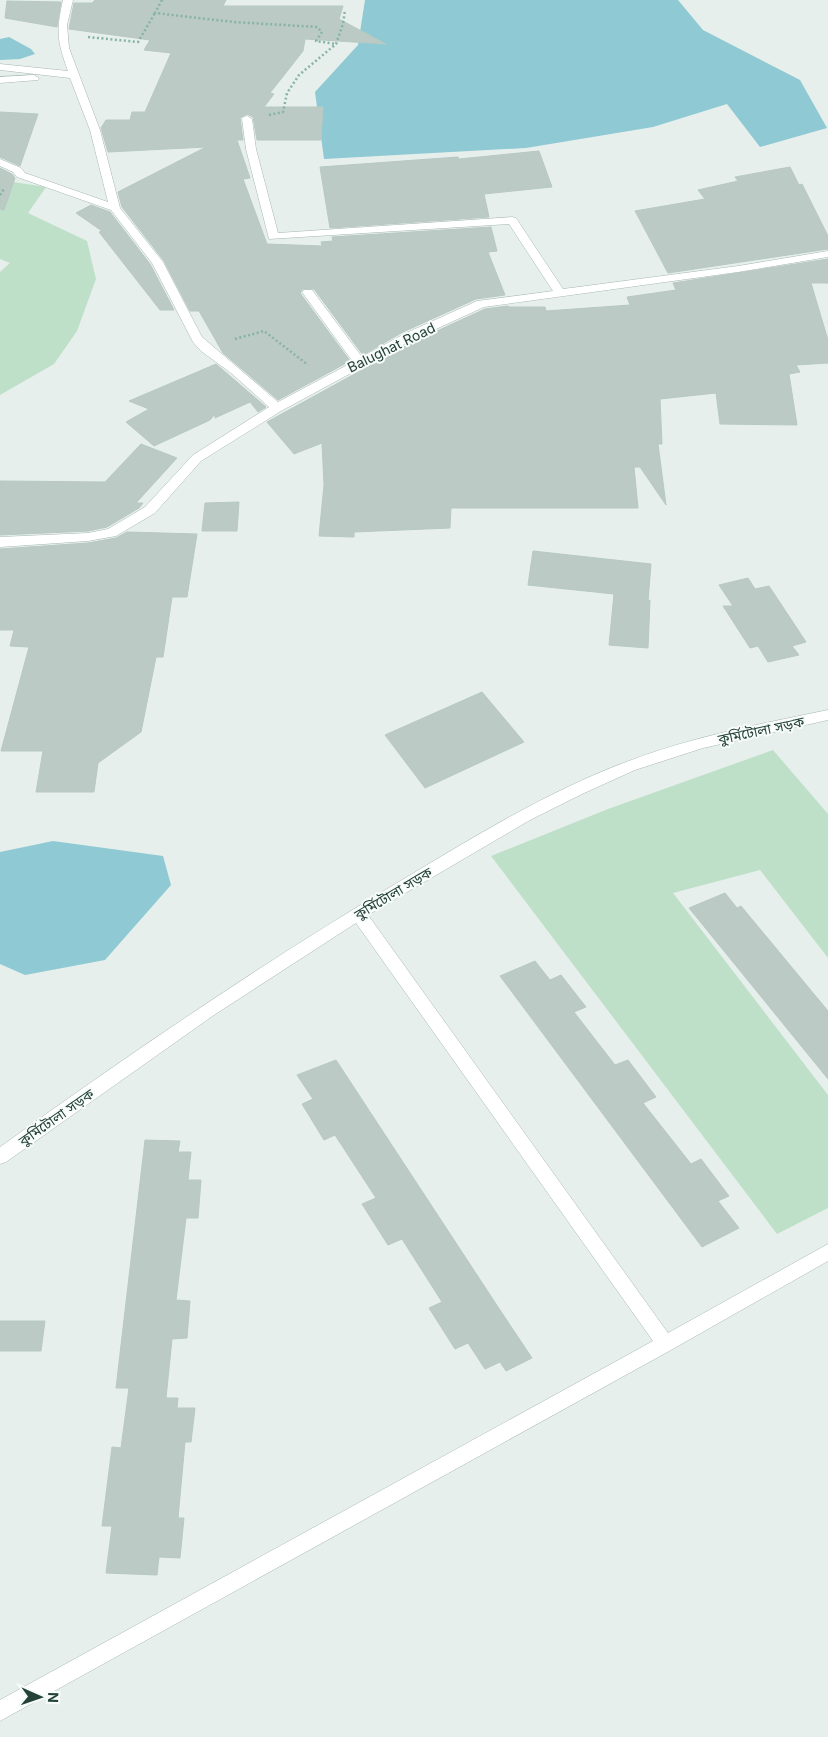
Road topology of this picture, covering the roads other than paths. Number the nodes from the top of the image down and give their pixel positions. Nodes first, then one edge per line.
1 (68, 0) edge
2 (0, 67) edge
3 (75, 74) junction
4 (0, 80) edge
5 (247, 119) road end
6 (0, 162) edge
7 (115, 208) junction
8 (828, 254) edge
9 (308, 292) dead end
10 (560, 293) junction
11 (359, 362) junction
12 (277, 408) junction
13 (0, 542) edge
14 (828, 715) edge
15 (358, 913) junction
16 (0, 1157) edge
17 (828, 1252) edge
18 (665, 1344) junction
19 (0, 1711) edge

1 - 3 street
2 - 3 street
3 - 4 street
3 - 7 street
5 - 10 street
6 - 7 street
7 - 12 street
8 - 10 street, Balughat Road
9 - 11 street
10 - 11 street, Balughat Road
11 - 12 street, Balughat Road
12 - 13 street, Balughat Road
14 - 15 street, কুর্মিটোলা সড়ক
15 - 16 street, কুর্মিটোলা সড়ক
15 - 18 street
17 - 18 street
18 - 19 street

